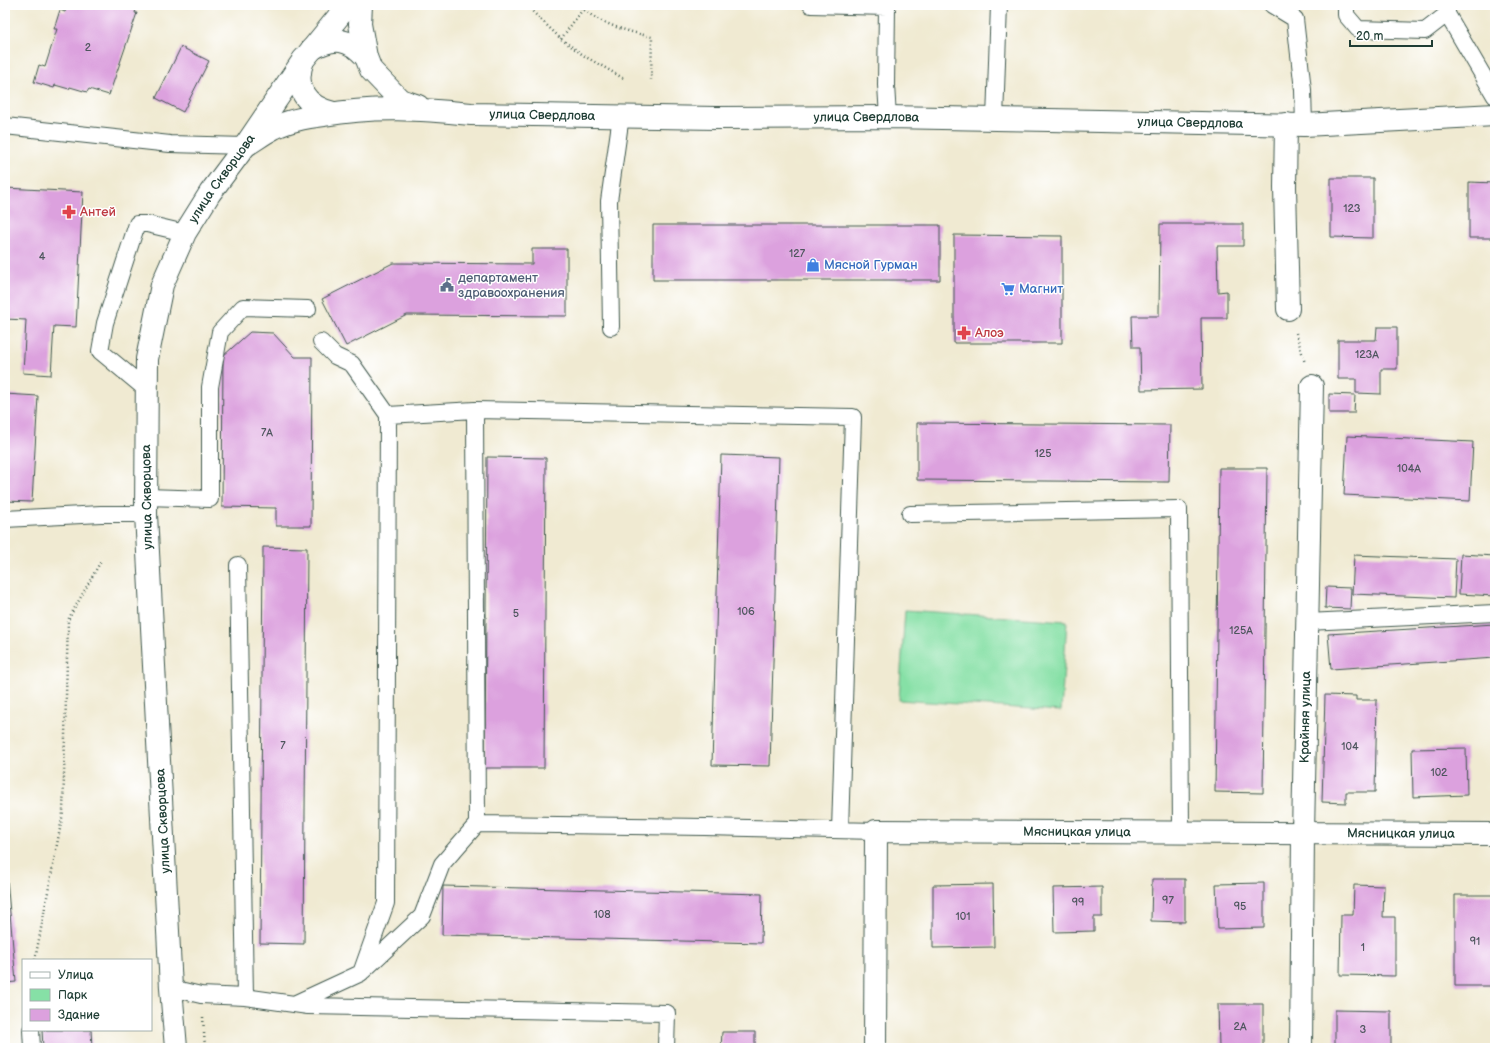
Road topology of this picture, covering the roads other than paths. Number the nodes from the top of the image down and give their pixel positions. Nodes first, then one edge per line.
1 (348, 5) edge
2 (361, 5) edge
3 (811, 5) edge
4 (999, 5) edge
5 (1272, 5) edge
6 (1346, 5) edge
7 (1447, 9) edge
8 (308, 54) junction
9 (369, 64) junction
10 (1495, 96) edge
11 (431, 110) junction
12 (339, 112) junction
13 (1495, 115) edge
14 (621, 116) junction
15 (888, 117) junction
16 (995, 119) junction
17 (1295, 125) junction
18 (5, 126) edge
19 (245, 146) junction
20 (185, 233) junction
21 (308, 309) dead end
22 (1288, 309) road end
23 (611, 327) dead end
24 (321, 342) dead end
25 (1312, 386) road end
26 (147, 390) junction
27 (475, 410) junction
28 (388, 415) junction
29 (146, 506) junction
30 (910, 514) dead end
31 (5, 519) edge
32 (238, 565) dead end
33 (1495, 613) edge
34 (1307, 622) junction
35 (477, 824) junction
36 (840, 830) junction
37 (876, 831) junction
38 (1181, 833) junction
39 (1302, 834) junction
40 (1495, 834) edge
41 (361, 973) junction
42 (172, 988) junction
43 (245, 997) junction
44 (294, 1004) junction
45 (31, 1031) edge
46 (32, 1048) edge
47 (176, 1048) edge
48 (666, 1048) edge
49 (875, 1048) edge
50 (1301, 1048) edge

1 - 8 street, улица Скворцова
2 - 9 street
3 - 15 lane
4 - 16 lane
5 - 17 lane
6 - 7 lane
7 - 10 lane
8 - 9 street
8 - 12 street
8 - 19 street, улица Скворцова
9 - 11 street
9 - 12 street
11 - 12 street, улица Свердлова
11 - 14 street, улица Свердлова
12 - 19 street, улица Свердлова
13 - 17 street, улица Свердлова
14 - 15 street, улица Свердлова
14 - 23 lane
15 - 16 street, улица Свердлова
16 - 17 street, улица Свердлова
17 - 22 street
18 - 19 lane
19 - 20 street, улица Скворцова
20 - 26 street, улица Скворцова
20 - 26 lane
21 - 29 lane
24 - 28 lane
25 - 34 street, Крайняя улица
26 - 29 street, улица Скворцова
27 - 28 lane
27 - 35 lane
27 - 36 lane
28 - 41 lane
29 - 31 lane
29 - 42 street, улица Скворцова
30 - 38 lane
32 - 43 lane
33 - 34 lane
34 - 39 street, Крайняя улица
35 - 36 lane
35 - 41 lane
36 - 37 lane
37 - 38 street, Мясницкая улица
37 - 49 street
38 - 39 street, Мясницкая улица
39 - 40 street, Мясницкая улица
39 - 50 street, Крайняя улица
41 - 44 lane
42 - 43 lane
42 - 47 street, улица Скворцова
43 - 44 lane
44 - 48 lane
45 - 46 lane

